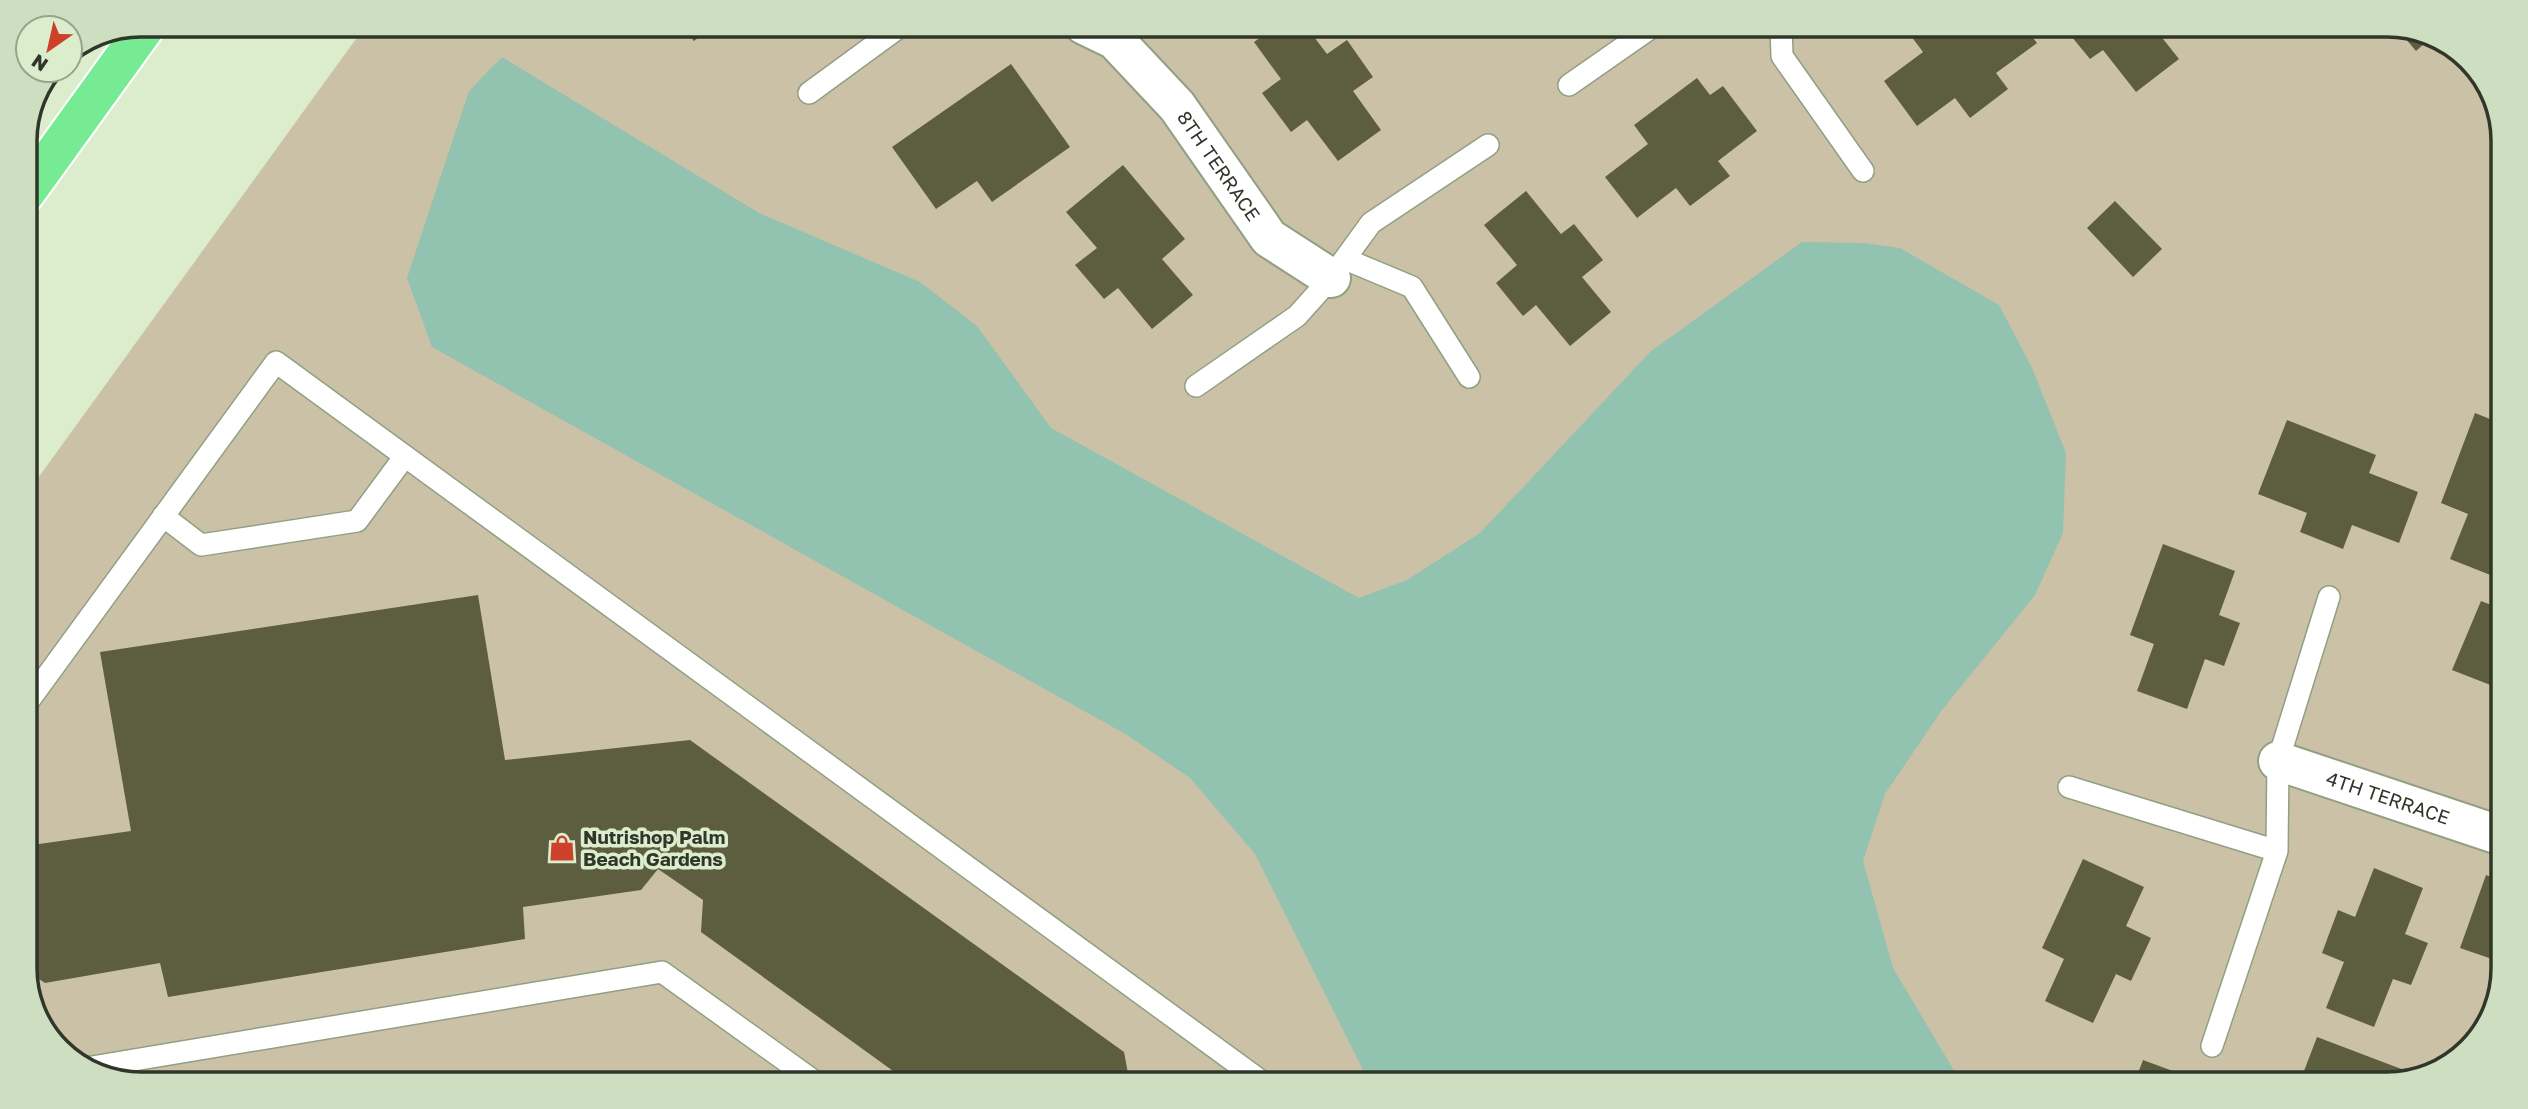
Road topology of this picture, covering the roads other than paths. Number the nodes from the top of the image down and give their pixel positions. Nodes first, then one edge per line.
1 (137, 37) edge
2 (884, 37) edge
3 (1118, 37) edge
4 (1637, 37) edge
5 (1781, 37) edge
6 (1569, 85) dead end
7 (809, 93) dead end
8 (1488, 145) dead end
9 (1863, 171) dead end
10 (37, 177) edge
11 (1338, 269) junction
12 (1469, 377) dead end
13 (1196, 386) dead end
14 (405, 456) junction
15 (163, 516) junction
16 (2329, 597) dead end
17 (37, 689) edge
18 (2278, 761) junction
19 (2068, 787) dead end
20 (2491, 832) edge
21 (2277, 851) junction
22 (2212, 1046) dead end
23 (104, 1065) edge
24 (801, 1072) edge
25 (1249, 1072) edge

1 - 10 highway
2 - 7 lane
3 - 11 street, 8TH TERRACE
4 - 6 lane
5 - 9 lane
8 - 11 lane
11 - 12 lane
11 - 13 lane
14 - 15 lane
14 - 15 lane
14 - 25 lane
15 - 17 lane
16 - 18 lane
18 - 20 street, 4TH TERRACE
18 - 21 lane
19 - 21 lane
21 - 22 lane
23 - 24 lane

